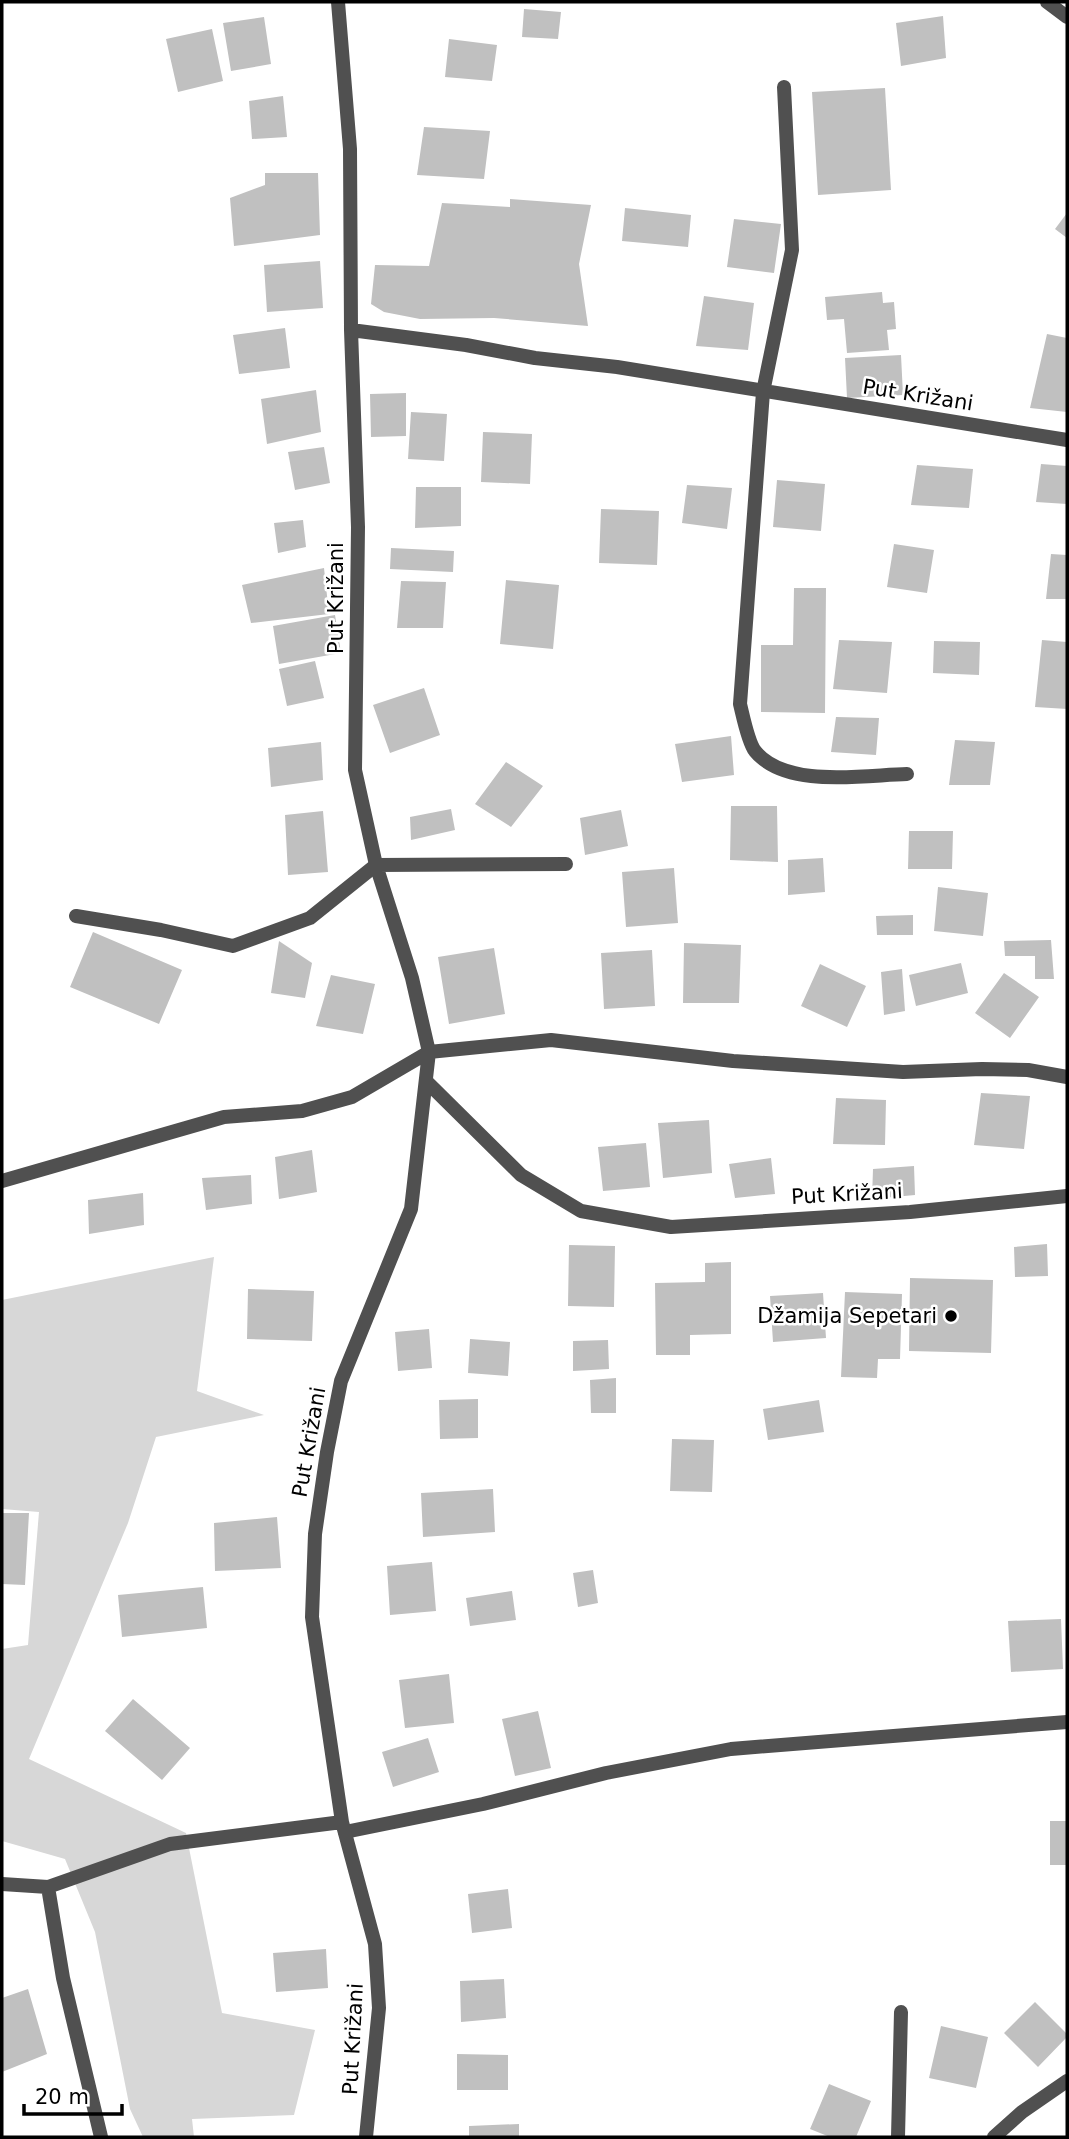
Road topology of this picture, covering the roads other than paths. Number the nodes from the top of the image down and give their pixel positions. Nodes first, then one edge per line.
1 (338, 2) edge
2 (1046, 2) edge
3 (1067, 17) edge
4 (784, 87) dead end
5 (351, 330) junction
6 (763, 392) junction
7 (1067, 440) edge
8 (907, 774) dead end
9 (566, 864) dead end
10 (376, 865) junction
11 (76, 916) dead end
12 (429, 1052) junction
13 (1067, 1077) edge
14 (426, 1081) junction
15 (2, 1181) edge
16 (1067, 1196) edge
17 (1067, 1722) edge
18 (343, 1827) junction
19 (2, 1884) edge
20 (48, 1887) junction
21 (901, 2012) dead end
22 (1067, 2081) edge
23 (101, 2137) edge
24 (366, 2137) edge
25 (898, 2137) edge
26 (993, 2137) edge

1 - 5 street, Put Križani
2 - 3 street
4 - 6 street
5 - 6 street, Put Križani
5 - 10 street, Put Križani
6 - 7 street, Put Križani
6 - 8 street
9 - 10 street
10 - 11 street
10 - 12 street, Put Križani
12 - 13 street
12 - 14 street, Put Križani
12 - 15 street
14 - 16 street, Put Križani
14 - 18 street, Put Križani
17 - 18 street
18 - 20 street
18 - 24 street, Put Križani
19 - 20 street
20 - 23 street
21 - 25 street
22 - 26 street

